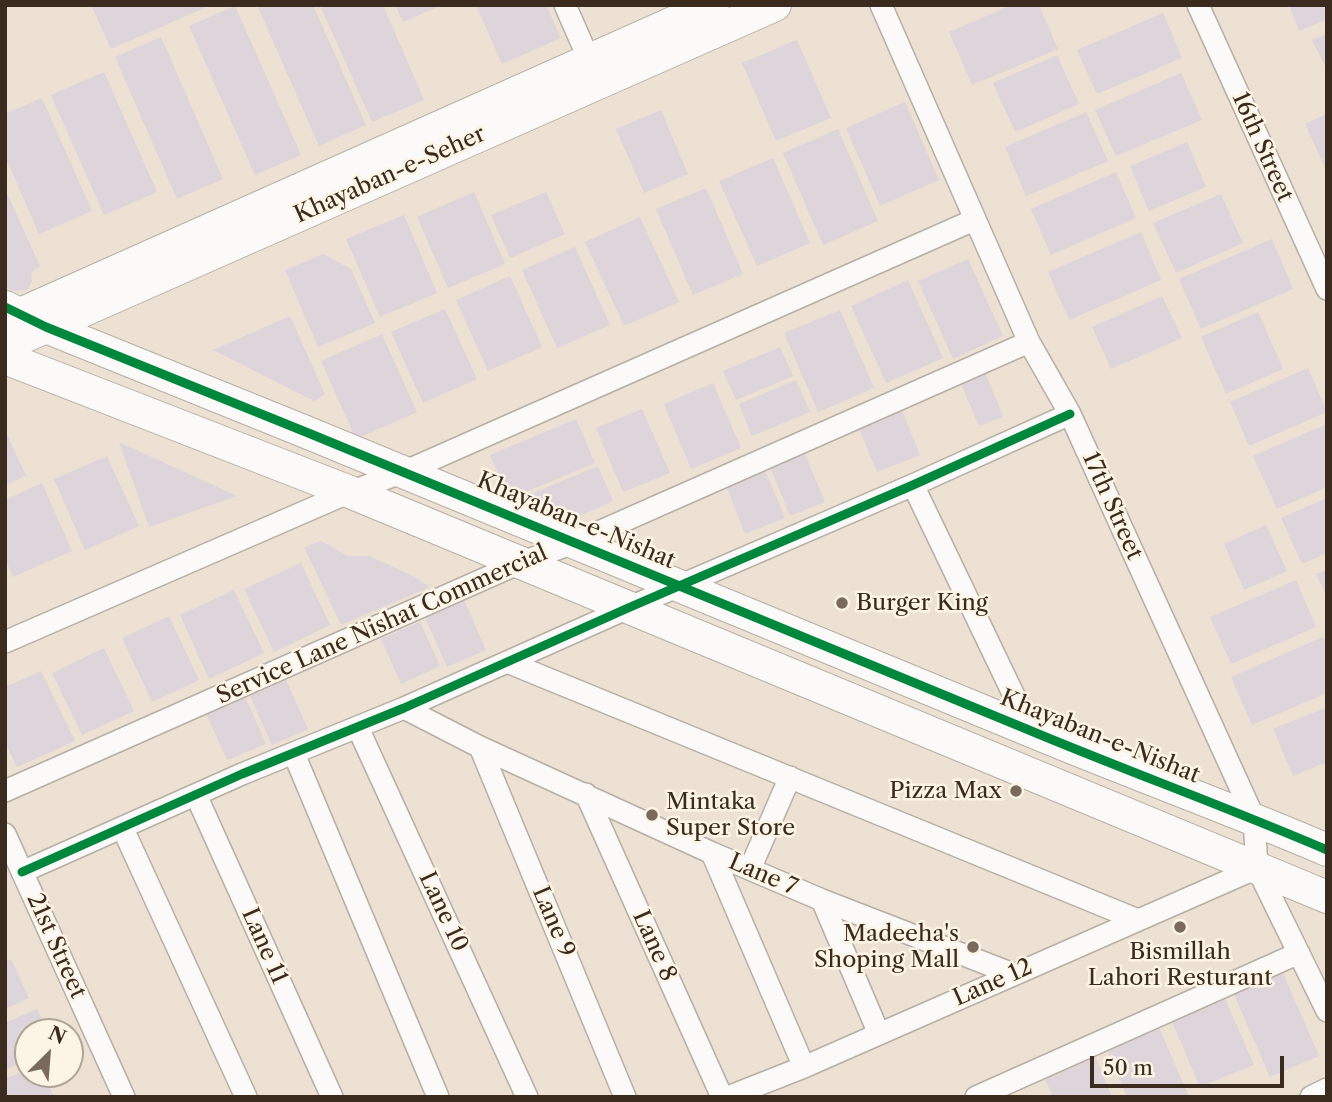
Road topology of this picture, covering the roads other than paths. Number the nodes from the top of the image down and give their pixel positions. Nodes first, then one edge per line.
1 (565, 5) edge
2 (713, 5) edge
3 (775, 5) edge
4 (881, 5) edge
5 (1198, 5) edge
6 (594, 71) junction
7 (974, 220) junction
8 (1327, 289) edge
9 (19, 317) edge
10 (1029, 342) junction
11 (5, 345) edge
12 (5, 358) edge
13 (1070, 414) junction
14 (406, 471) junction
15 (913, 485) junction
16 (350, 492) junction
17 (576, 542) junction
18 (520, 562) junction
19 (681, 586) junction
20 (628, 608) junction
21 (5, 642) edge
22 (507, 662) junction
23 (404, 708) junction
24 (358, 727) junction
25 (1031, 731) junction
26 (480, 747) junction
27 (294, 754) junction
28 (790, 777) junction
29 (5, 791) edge
30 (586, 794) junction
31 (196, 795) junction
32 (1254, 818) junction
33 (123, 829) junction
34 (5, 834) edge
35 (1327, 850) edge
36 (712, 853) junction
37 (1257, 868) junction
38 (750, 869) junction
39 (22, 872) junction
40 (1327, 897) edge
41 (822, 900) junction
42 (1138, 920) junction
43 (1299, 953) junction
44 (1013, 974) junction
45 (1327, 1011) edge
46 (879, 1034) junction
47 (804, 1067) junction
48 (1327, 1090) edge
49 (124, 1097) edge
50 (246, 1097) edge
51 (332, 1097) edge
52 (438, 1097) edge
53 (527, 1097) edge
54 (625, 1097) edge
55 (722, 1097) edge
56 (728, 1097) edge
57 (976, 1097) edge
58 (1311, 1097) edge

1 - 6 street
2 - 6 street, Khayaban-e-Seher
3 - 6 street, Khayaban-e-Seher
4 - 7 street, 17th Street
5 - 8 street, 16th Street
6 - 9 street, Khayaban-e-Seher
7 - 10 street, 17th Street
7 - 14 street
9 - 11 street, Khayaban-e-Seher
9 - 14 street, Khayaban-e-Nishat
10 - 13 street, 17th Street
10 - 17 street, Service Lane Nishat Commercial
12 - 16 street
13 - 15 street
13 - 32 street, 17th Street
14 - 16 street
14 - 17 street, Khayaban-e-Nishat
15 - 19 street
15 - 25 street
16 - 18 street
16 - 21 street
17 - 18 street, Service Lane Nishat Commercial
17 - 19 street, Khayaban-e-Nishat
18 - 20 street
18 - 29 street, Service Lane Nishat Commercial
19 - 20 street
19 - 25 street, Khayaban-e-Nishat
20 - 22 street
20 - 37 street
22 - 23 street
22 - 28 street
23 - 24 street
23 - 26 street, Lane 7
24 - 27 street
24 - 53 street, Lane 10
25 - 32 street, Khayaban-e-Nishat
26 - 30 street, Lane 7
26 - 54 street, Lane 9
27 - 31 street
27 - 52 street
28 - 38 street
28 - 42 street
30 - 36 street, Lane 7
30 - 55 street, Lane 8
31 - 33 street
31 - 51 street, Lane 11
32 - 35 street, Khayaban-e-Nishat
32 - 37 street, 17th Street
33 - 39 street
33 - 50 street
34 - 39 street, 21st Street
36 - 38 street, Lane 7
36 - 47 street
37 - 40 street
37 - 42 street, Lane 12
37 - 43 street, 17th Street
38 - 41 street, Lane 7
39 - 49 street, 21st Street
41 - 44 street, Lane 7
41 - 46 street
42 - 44 street, Lane 12
43 - 45 street, 17th Street
43 - 57 street
44 - 46 street, Lane 12
46 - 47 street, Lane 12
47 - 56 street, Lane 12
48 - 58 street

